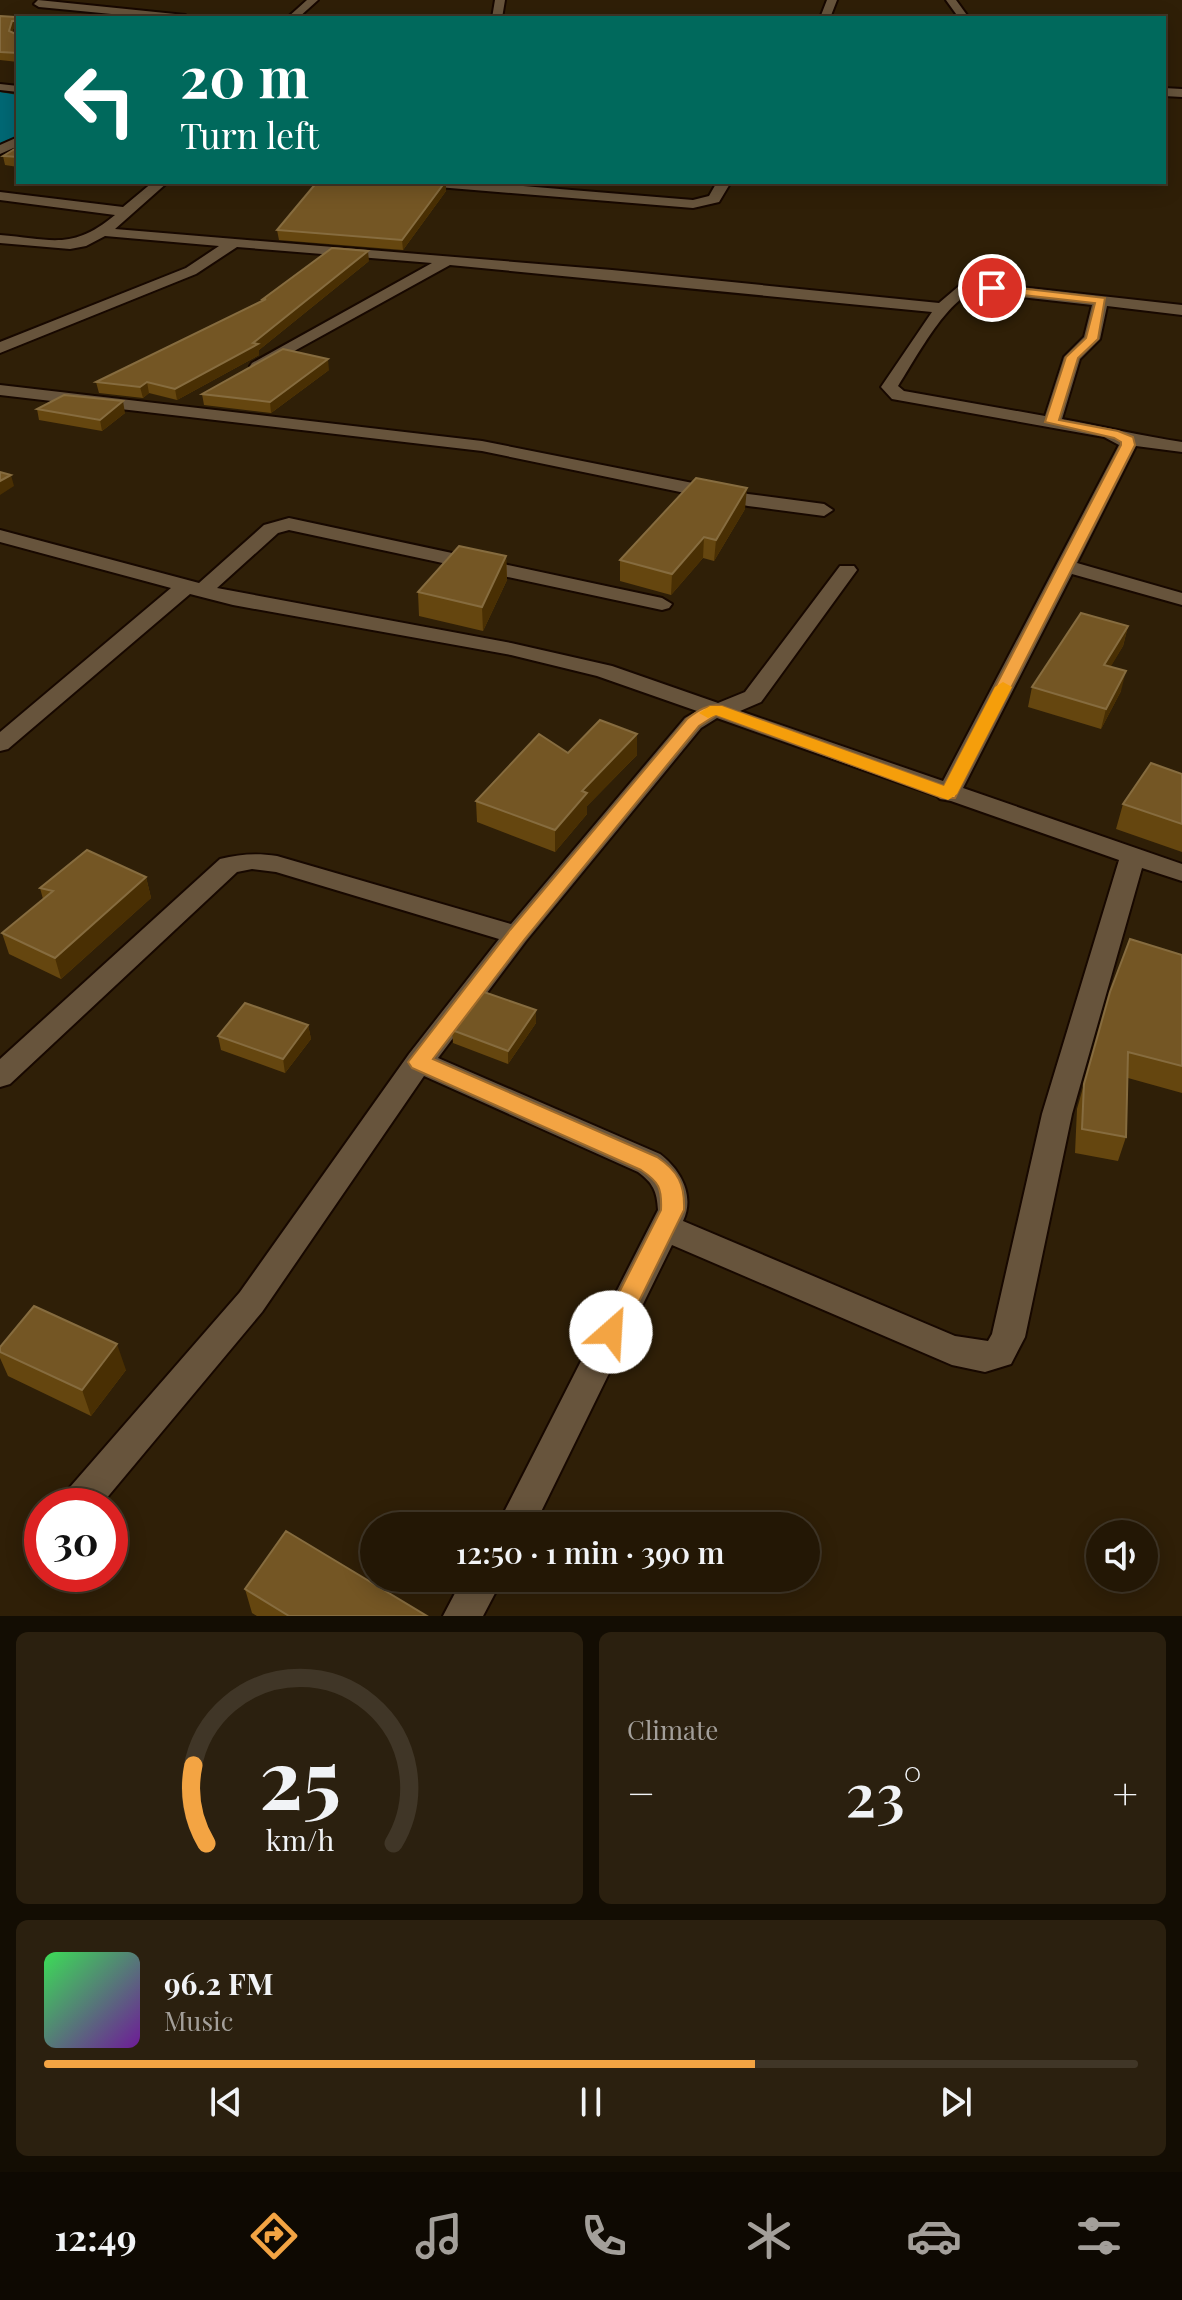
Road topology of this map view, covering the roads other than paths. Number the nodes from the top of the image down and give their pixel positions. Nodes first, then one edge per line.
1 (44, 0) edge
2 (313, 0) edge
3 (67, 7) junction
4 (51, 16) edge
5 (164, 16) edge
6 (294, 16) edge
7 (159, 184) edge
8 (450, 184) edge
9 (723, 184) edge
10 (0, 196) edge
11 (126, 212) junction
12 (103, 232) junction
13 (0, 239) edge
14 (232, 244) junction
15 (328, 251) junction
16 (447, 261) junction
17 (306, 268) edge
18 (1101, 301) junction
19 (942, 308) junction
20 (1182, 310) edge
21 (0, 348) edge
22 (246, 372) edge
23 (95, 385) edge
24 (0, 390) edge
25 (206, 395) edge
26 (68, 397) junction
27 (179, 409) junction
28 (1052, 422) junction
29 (1128, 440) junction
30 (1182, 447) edge
31 (824, 510) dead end
32 (0, 536) edge
33 (1066, 566) junction
34 (847, 570) dead end
35 (193, 590) junction
36 (1182, 599) edge
37 (662, 604) dead end
38 (716, 710) junction
39 (0, 744) edge
40 (948, 794) junction
41 (1133, 856) junction
42 (1182, 873) edge
43 (517, 935) junction
44 (419, 1062) junction
45 (0, 1076) edge
46 (663, 1227) junction
47 (92, 1488) edge
48 (522, 1512) edge
49 (476, 1592) edge
50 (462, 1616) edge

1 - 3 street
2 - 6 street
3 - 4 street
3 - 5 street
7 - 11 street
8 - 9 street
10 - 11 street
11 - 12 street
12 - 13 street
12 - 14 street
14 - 15 street
14 - 21 street
15 - 16 street
15 - 17 street
16 - 19 street
16 - 22 street
18 - 19 street
18 - 20 street
18 - 28 street
19 - 28 street
23 - 26 street
24 - 26 street
25 - 27 street
26 - 27 street
27 - 31 street
28 - 29 street
29 - 30 street
29 - 33 street
32 - 35 street
33 - 36 street
33 - 40 street
34 - 38 street
35 - 37 street
35 - 38 street
35 - 39 street
38 - 40 street
38 - 43 street
40 - 41 street
41 - 42 street
41 - 46 street
43 - 44 street
43 - 45 street
44 - 46 street
44 - 47 street
46 - 48 street
49 - 50 street

